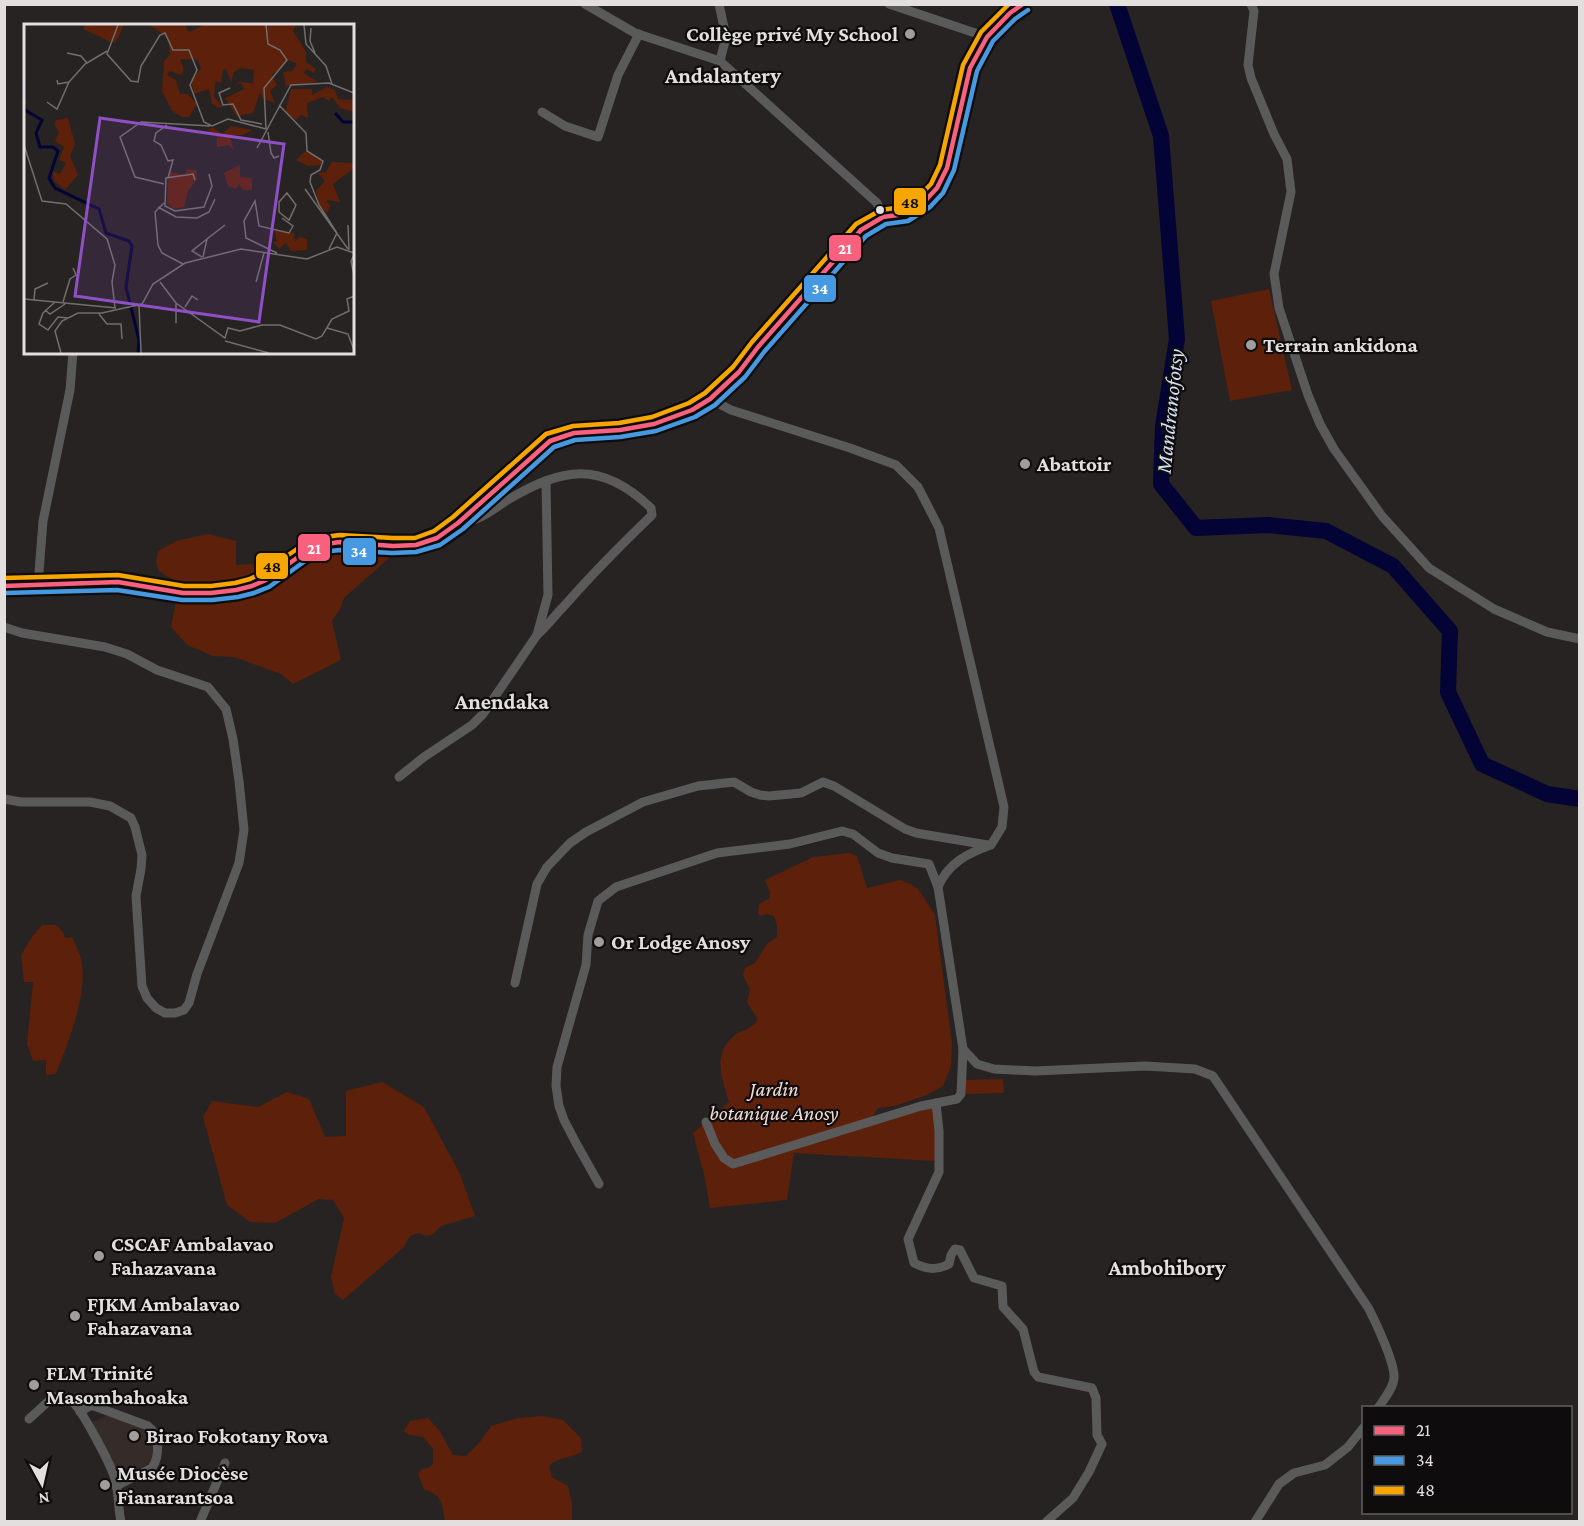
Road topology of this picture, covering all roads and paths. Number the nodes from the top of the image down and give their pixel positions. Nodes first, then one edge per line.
1 (585, 4) edge
2 (719, 4) edge
3 (889, 4) edge
4 (1024, 4) edge
5 (1251, 4) edge
6 (639, 34) junction
7 (987, 38) junction
8 (720, 61) junction
9 (542, 112) dead end
10 (883, 217) junction
11 (73, 354) edge
12 (710, 399) junction
13 (546, 482) junction
14 (458, 522) junction
15 (38, 585) junction
16 (4, 586) edge
17 (4, 627) edge
18 (537, 635) junction
19 (1580, 639) edge
20 (399, 777) dead end
21 (4, 799) edge
22 (991, 845) junction
23 (938, 887) junction
24 (515, 983) dead end
25 (963, 1049) junction
26 (936, 1102) junction
27 (706, 1122) dead end
28 (599, 1184) dead end
29 (1379, 1406) edge
30 (80, 1412) junction
31 (29, 1419) dead end
32 (1362, 1430) edge
33 (225, 1463) dead end
34 (116, 1486) junction
35 (121, 1521) edge
36 (200, 1521) edge
37 (1046, 1521) edge
38 (1255, 1521) edge

1 - 6 street
2 - 8 street
3 - 7 street
4 - 7 main road
5 - 19 street
6 - 8 street
6 - 9 street
7 - 10 main road
8 - 10 street
10 - 12 main road
11 - 15 street
12 - 14 main road
12 - 22 street
13 - 14 street
13 - 18 street
13 - 18 street
14 - 15 main road
15 - 16 main road
17 - 21 street
18 - 20 street
22 - 23 street
22 - 24 street
23 - 25 street
23 - 28 street
25 - 26 street
25 - 29 street
26 - 27 street
26 - 37 street
30 - 31 street
30 - 34 street
30 - 34 street
32 - 38 street
33 - 36 street
34 - 35 street

